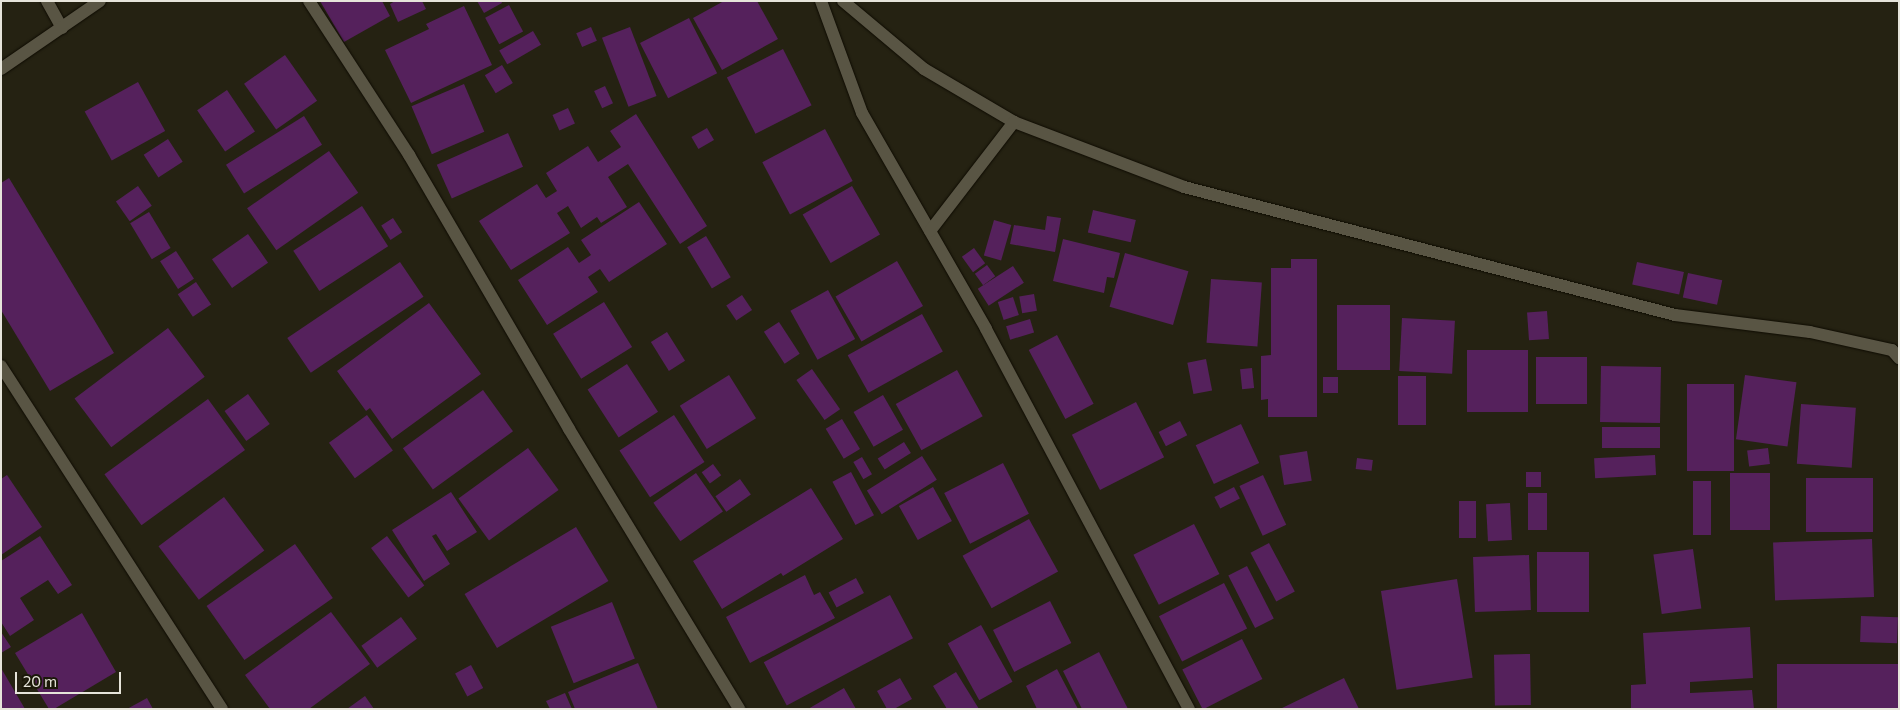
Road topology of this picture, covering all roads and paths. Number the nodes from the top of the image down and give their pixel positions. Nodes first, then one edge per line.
1 (47, 1) edge
2 (100, 1) edge
3 (309, 1) edge
4 (821, 1) edge
5 (843, 1) edge
6 (62, 28) junction
7 (1, 69) edge
8 (1014, 122) junction
9 (930, 231) junction
10 (1899, 358) edge
11 (1, 366) edge
12 (222, 709) edge
13 (739, 709) edge
14 (1189, 709) edge

1 - 6 street
2 - 6 street
3 - 13 street
4 - 9 street
5 - 8 street
6 - 7 street
8 - 9 street
8 - 10 street
9 - 14 street
11 - 12 street

